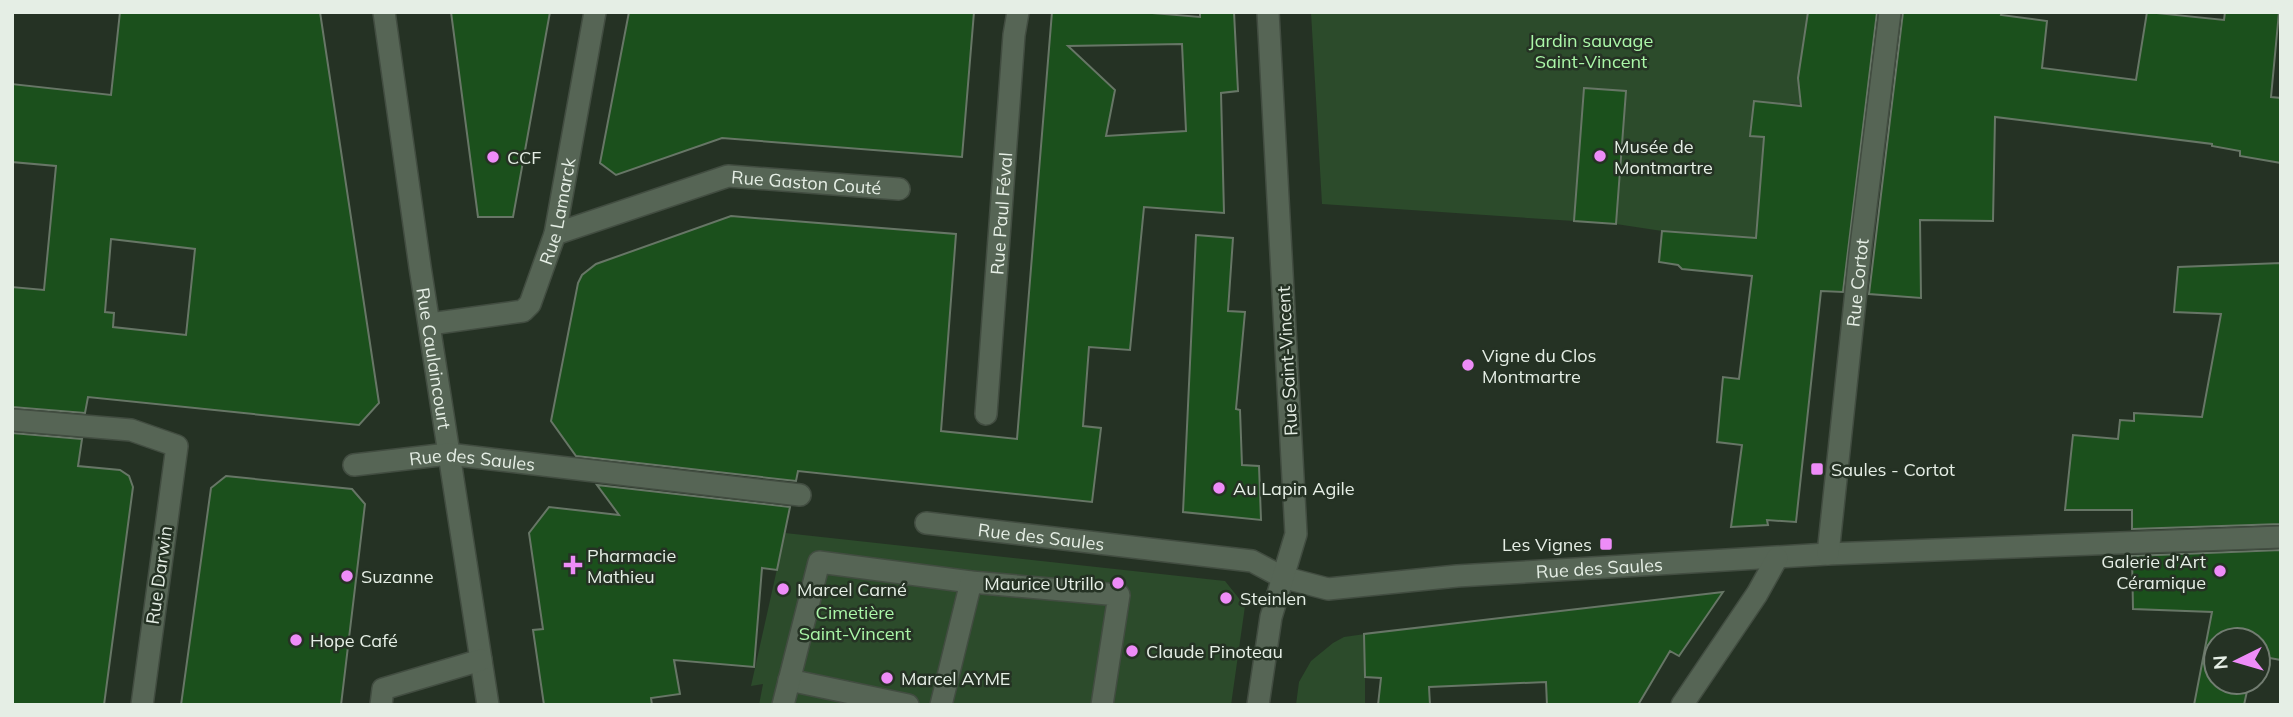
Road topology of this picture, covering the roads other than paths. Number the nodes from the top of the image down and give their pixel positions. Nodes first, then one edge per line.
1 (384, 12) edge
2 (595, 12) edge
3 (1018, 12) edge
4 (1268, 12) edge
5 (1889, 12) edge
6 (898, 189) dead end
7 (555, 234) junction
8 (430, 324) junction
9 (986, 414) dead end
10 (12, 420) edge
11 (448, 454) junction
12 (354, 465) dead end
13 (800, 495) dead end
14 (926, 523) dead end
15 (2281, 537) edge
16 (1829, 554) junction
17 (1777, 558) junction
18 (1282, 577) junction
19 (971, 582) junction
20 (481, 660) junction
21 (789, 680) junction
22 (142, 705) edge
23 (381, 705) edge
24 (488, 705) edge
25 (783, 705) edge
26 (908, 705) edge
27 (942, 705) edge
28 (1102, 705) edge
29 (1258, 705) edge
30 (1682, 705) edge

1 - 8 street, Rue Caulaincourt
2 - 7 street, Rue Lamarck
3 - 9 street, Rue Paul Féval
4 - 18 street, Rue Saint-Vincent
5 - 16 street, Rue Cortot
6 - 7 street, Rue Gaston Couté
7 - 8 street, Rue Lamarck
8 - 11 street, Rue Caulaincourt
10 - 22 street, Rue Darwin
11 - 12 street, Rue des Saules
11 - 13 street, Rue des Saules
11 - 20 street, Rue Caulaincourt
14 - 18 street, Rue des Saules
15 - 16 street, Rue des Saules
16 - 17 street, Rue des Saules
17 - 18 street, Rue des Saules
17 - 30 street
18 - 29 street, Rue Saint-Vincent
19 - 21 street
19 - 27 street
19 - 28 street
20 - 23 street
20 - 24 street, Rue Caulaincourt
21 - 25 street
21 - 26 street

